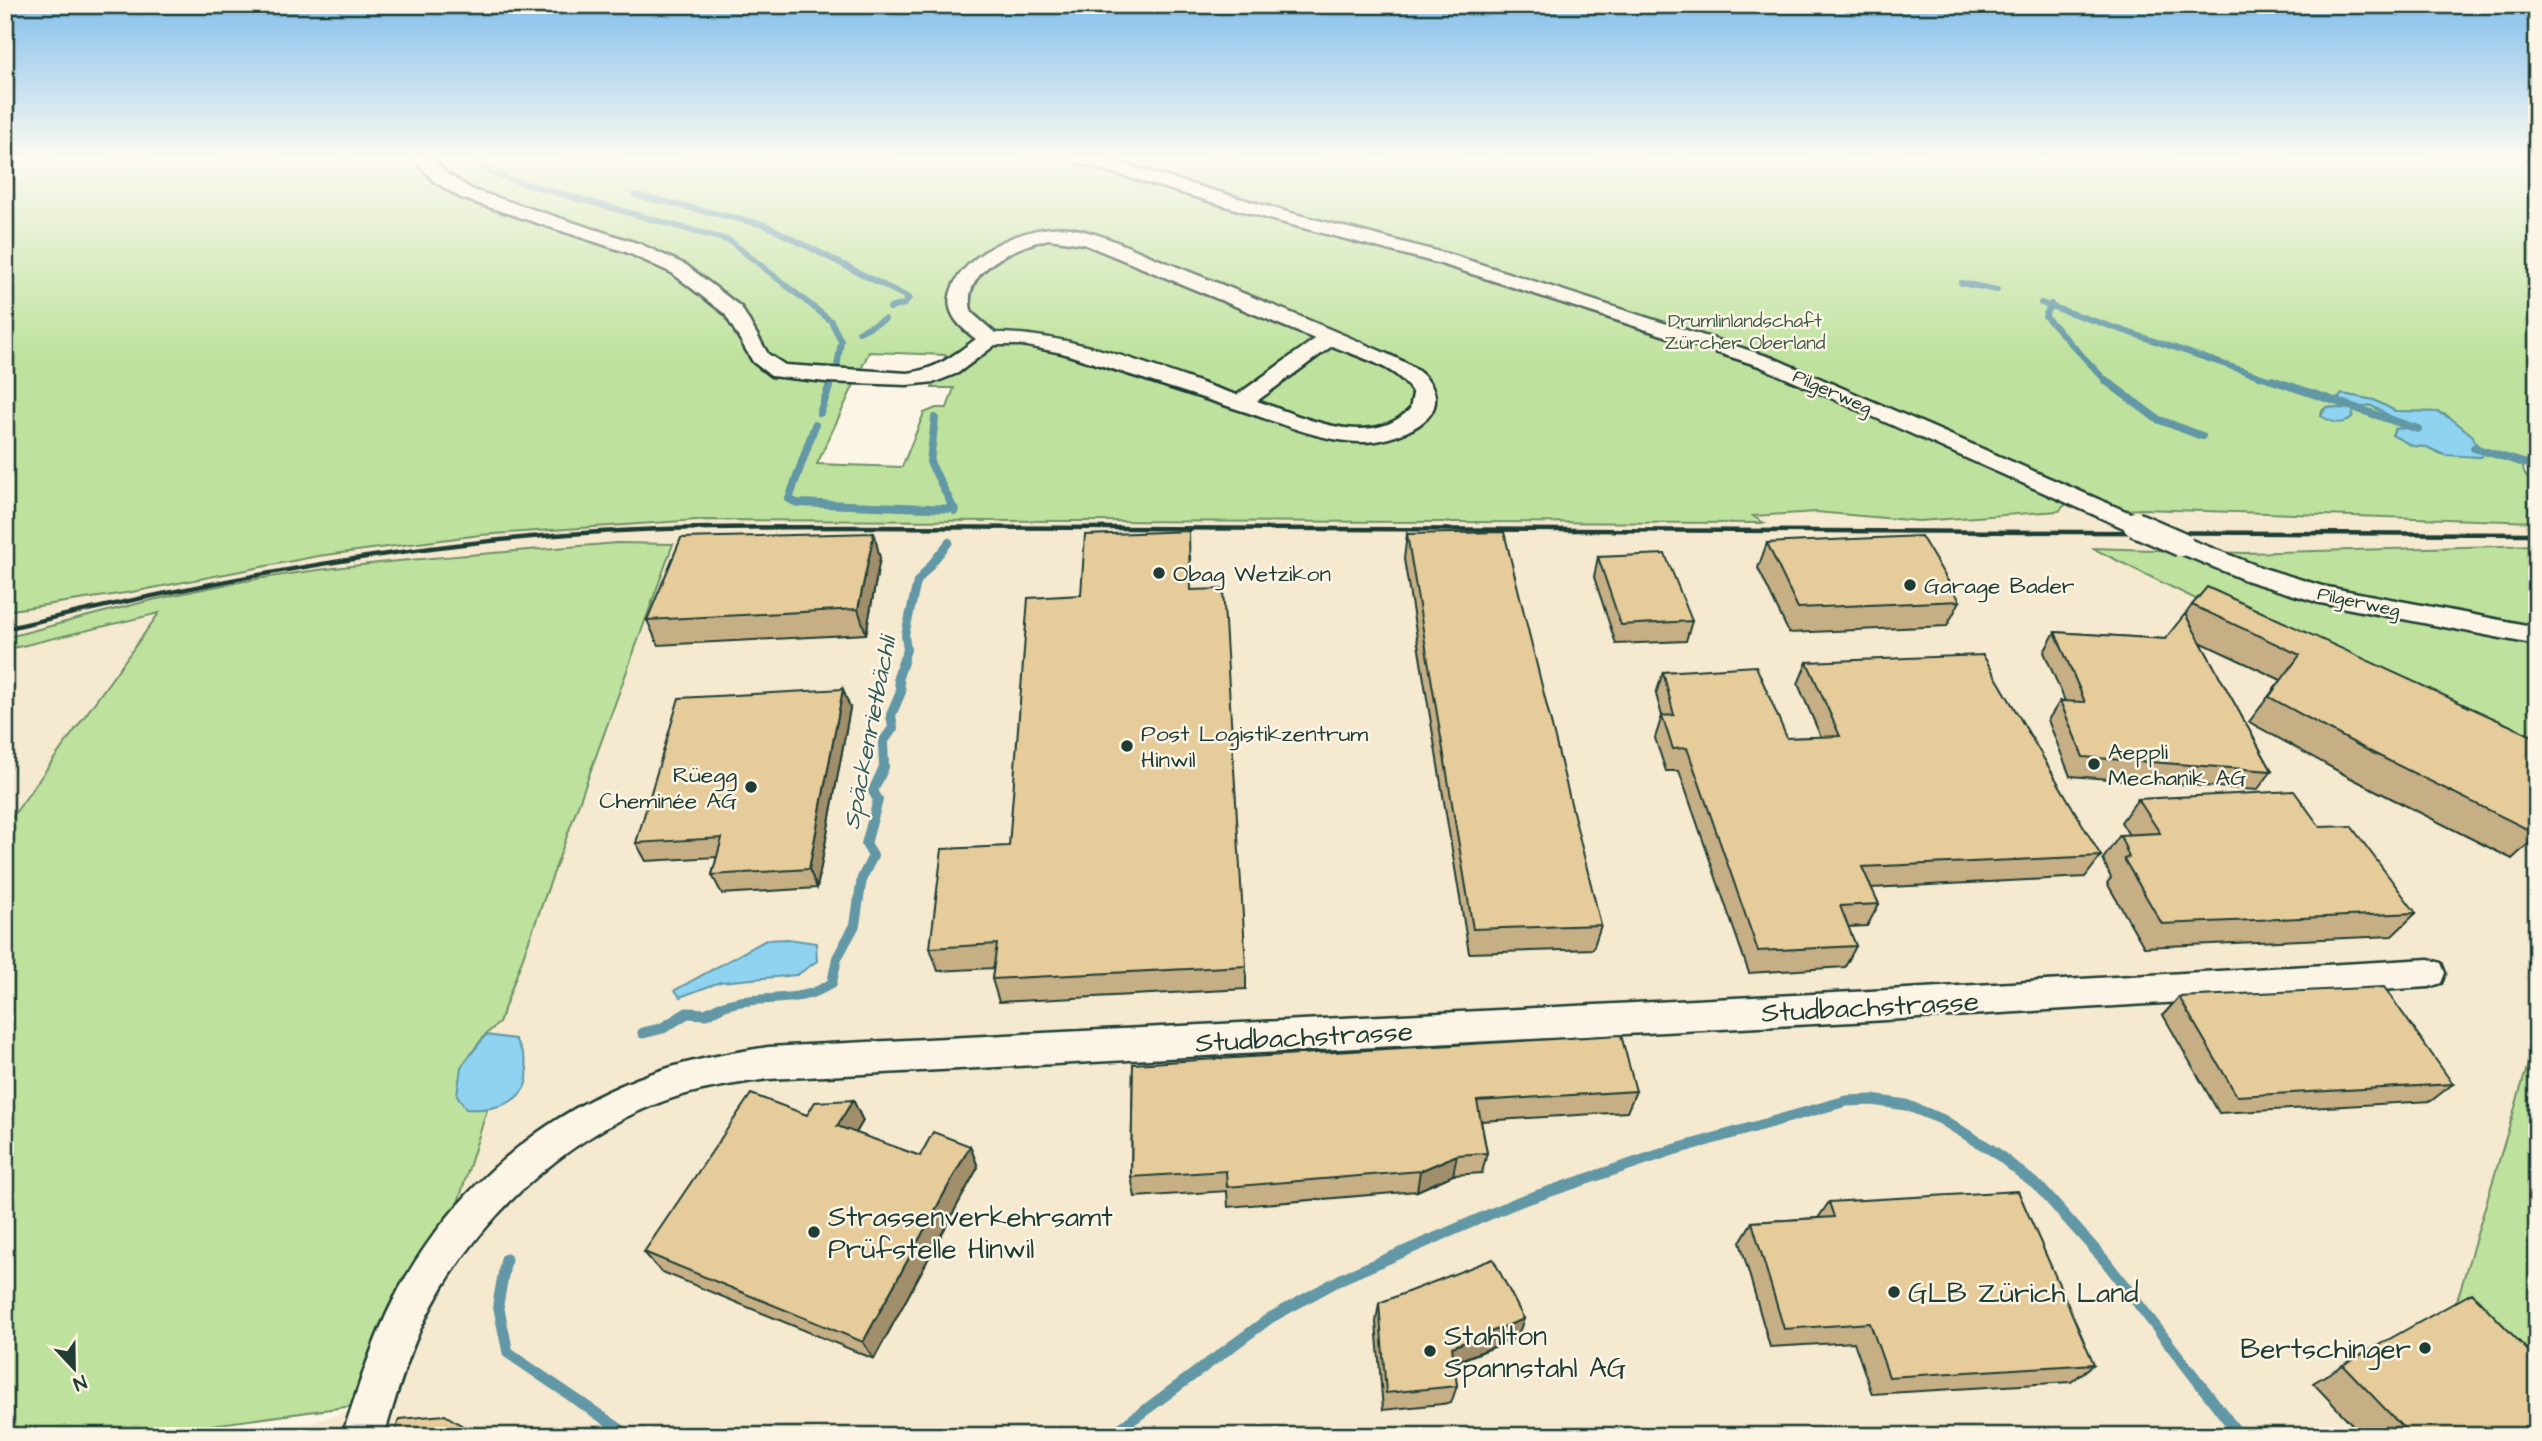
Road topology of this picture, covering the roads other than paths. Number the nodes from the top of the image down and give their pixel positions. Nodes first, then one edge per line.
1 (560, 224) edge
2 (1311, 224) edge
3 (1330, 338) junction
4 (990, 339) junction
5 (1240, 402) junction
6 (2537, 636) edge
7 (2429, 973) dead end
8 (363, 1436) edge

1 - 4 street
2 - 6 street, Pilgerweg, bridge
3 - 4 street
3 - 5 street
3 - 5 street
4 - 5 street
7 - 8 street, Studbachstrasse

